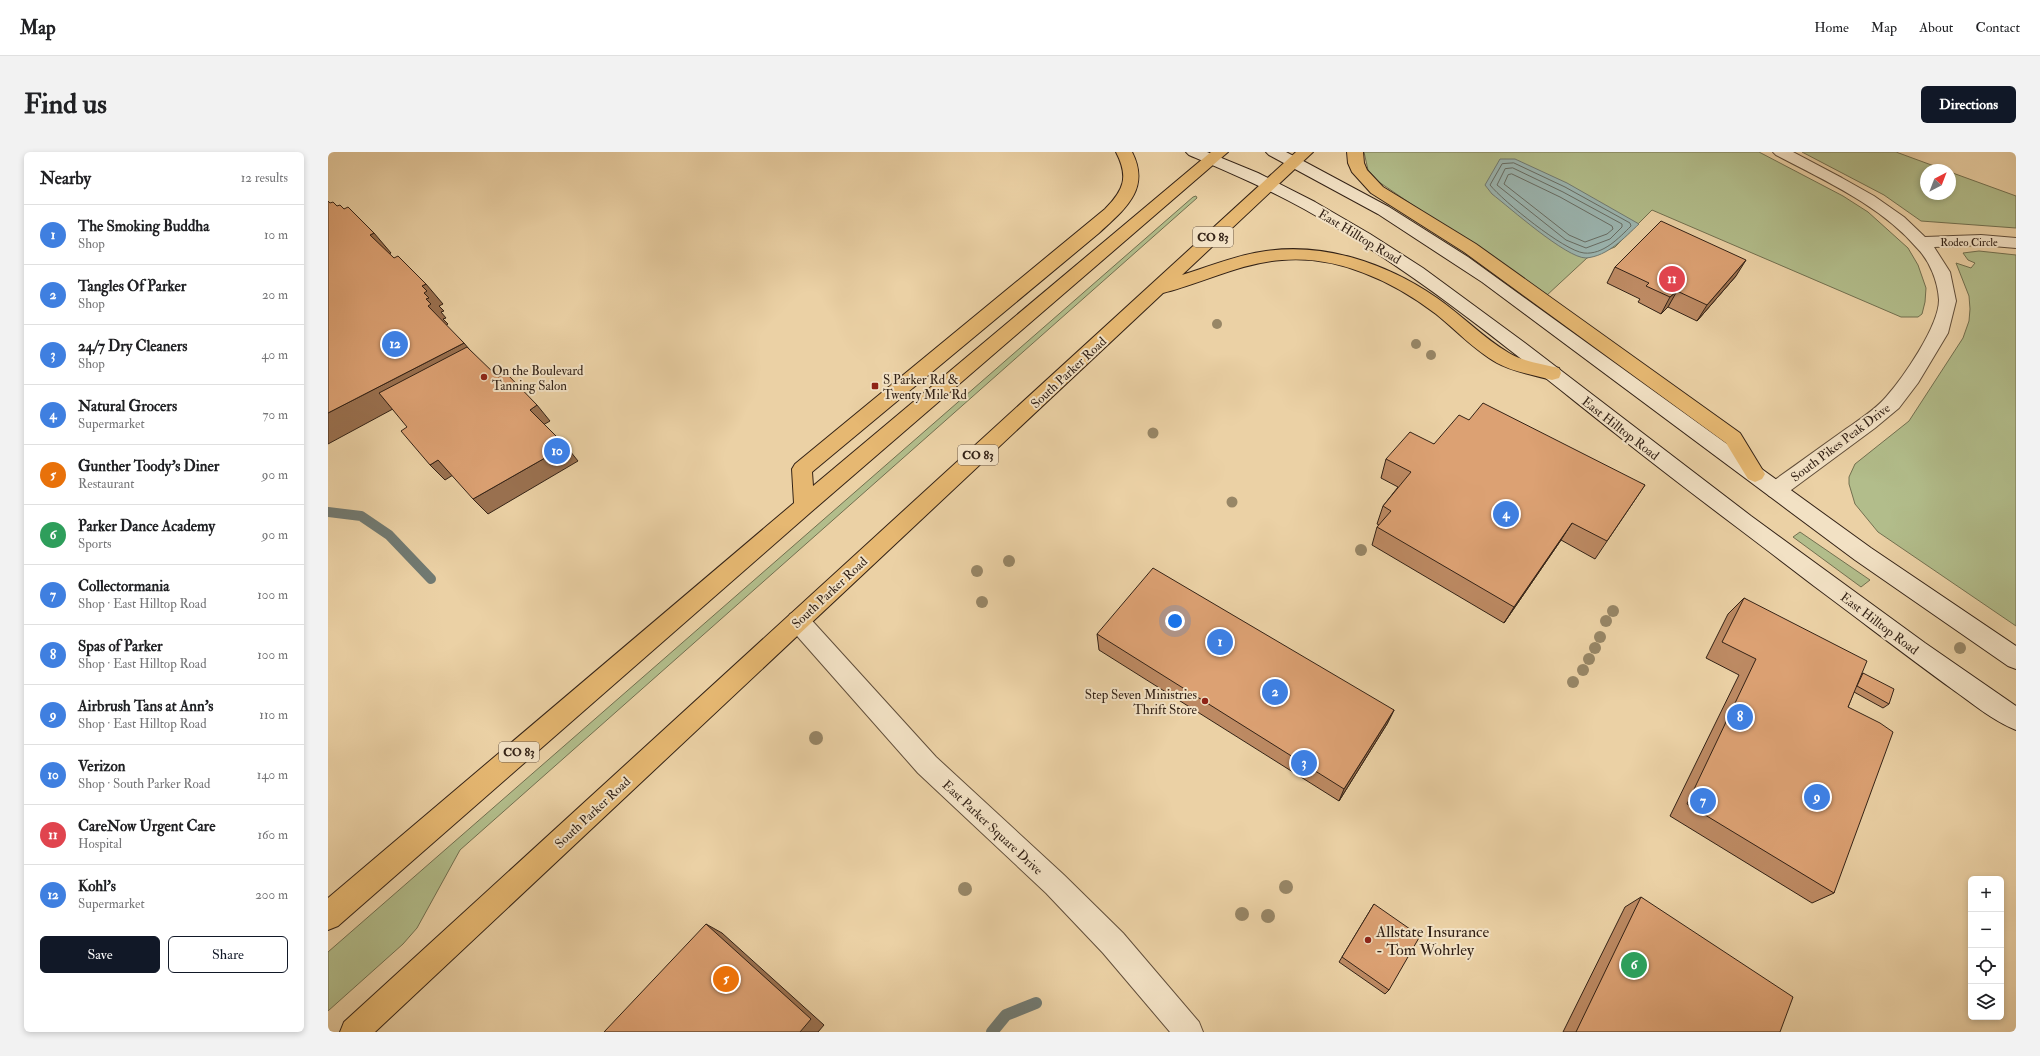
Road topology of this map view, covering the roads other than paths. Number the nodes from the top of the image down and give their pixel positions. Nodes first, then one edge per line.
1 (1124, 152) edge
2 (1194, 152) edge
3 (1274, 152) edge
4 (1355, 152) edge
5 (1781, 152) edge
6 (1216, 155) edge
7 (1300, 157) edge
8 (1269, 185) junction
9 (1922, 242) junction
10 (2016, 243) edge
11 (1157, 289) junction
12 (1552, 373) junction
13 (1755, 474) junction
14 (1776, 490) junction
15 (804, 506) junction
16 (798, 621) junction
17 (2016, 659) edge
18 (2016, 719) edge
19 (328, 916) edge
20 (354, 1032) edge
21 (1189, 1032) edge

1 - 15 highway
2 - 6 main road, East Hilltop Road
3 - 7 main road
4 - 13 highway
5 - 9 main road, South Pikes Peak Drive
6 - 8 main road, East Hilltop Road
6 - 15 highway, CO 83
7 - 8 highway, South Parker Road / CO 83
7 - 13 main road
8 - 11 highway, South Parker Road / CO 83
8 - 12 main road, East Hilltop Road
9 - 10 main road, Rodeo Circle
9 - 14 main road, South Pikes Peak Drive
11 - 12 highway
11 - 16 highway, South Parker Road / CO 83
12 - 18 main road, East Hilltop Road
13 - 14 main road
14 - 17 main road
15 - 19 highway, CO 83
16 - 20 highway, South Parker Road / CO 83
16 - 21 main road, East Parker Square Drive

